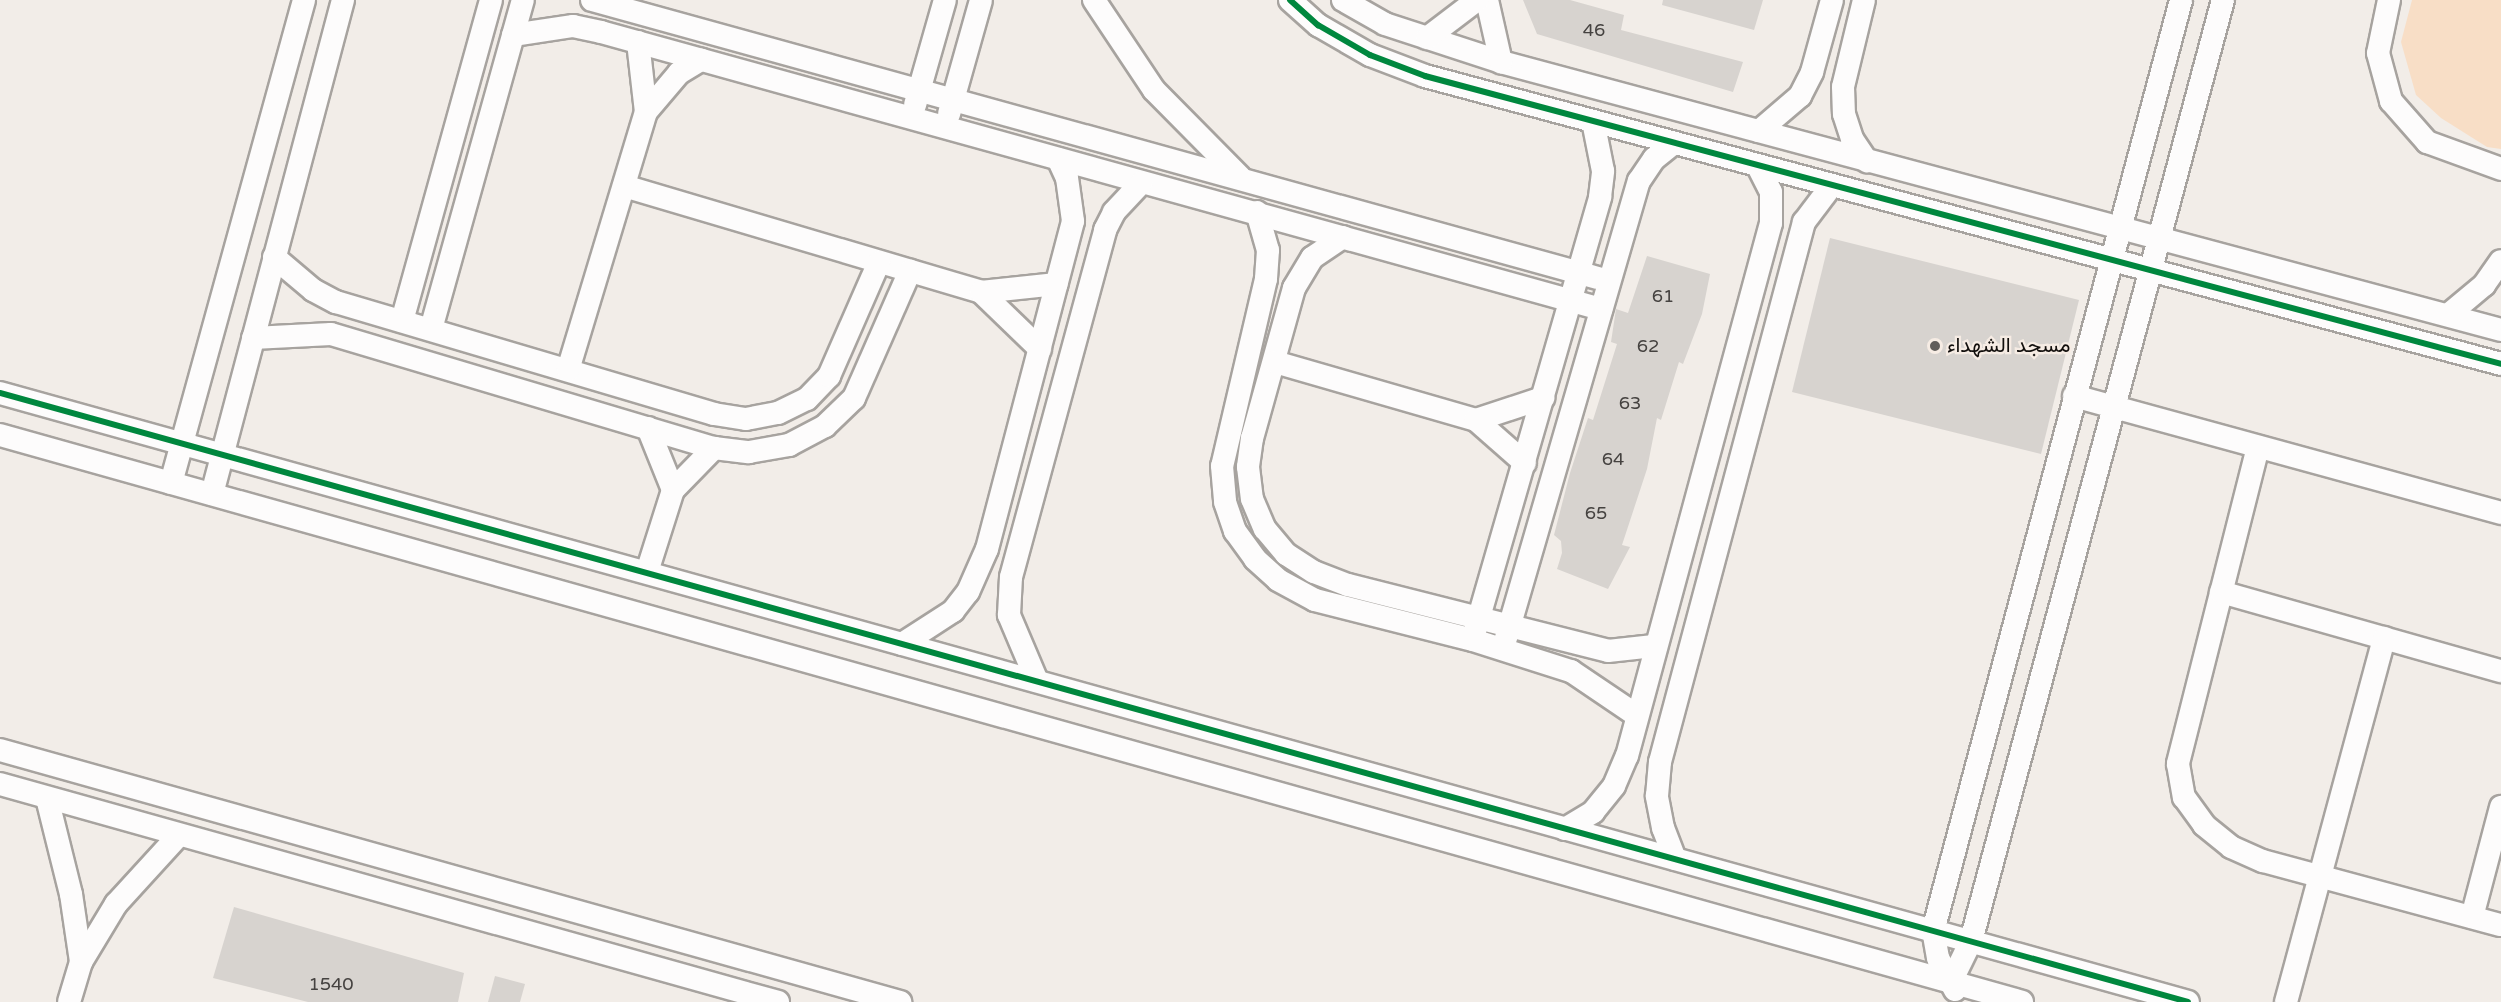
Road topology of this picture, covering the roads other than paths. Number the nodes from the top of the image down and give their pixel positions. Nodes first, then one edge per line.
1 (304, 0) edge
2 (343, 0) edge
3 (491, 0) edge
4 (523, 0) edge
5 (592, 0) edge
6 (945, 0) edge
7 (981, 0) edge
8 (1094, 0) edge
9 (1290, 0) edge
10 (1343, 0) edge
11 (1477, 0) edge
12 (1487, 0) edge
13 (1832, 0) edge
14 (2181, 0) edge
15 (2223, 0) edge
16 (2389, 0) edge
17 (1862, 1) edge
18 (513, 35) junction
19 (1427, 39) junction
20 (638, 42) junction
21 (701, 60) junction
22 (1501, 62) junction
23 (919, 91) junction
24 (953, 100) junction
25 (646, 112) junction
26 (911, 118) junction
27 (1593, 121) junction
28 (945, 127) junction
29 (1759, 131) junction
30 (1674, 142) junction
31 (1058, 159) junction
32 (1867, 161) junction
33 (1757, 165) junction
34 (2501, 169) edge
35 (1243, 180) junction
36 (1141, 183) junction
37 (1832, 185) junction
38 (624, 186) junction
39 (1257, 212) junction
40 (2121, 228) junction
41 (1343, 237) junction
42 (2159, 238) junction
43 (1068, 242) junction
44 (1765, 248) junction
45 (1099, 249) junction
46 (1796, 254) junction
47 (274, 257) junction
48 (2112, 260) junction
49 (2501, 261) edge
50 (879, 262) junction
51 (2151, 270) junction
52 (910, 271) junction
53 (1579, 273) junction
54 (1266, 279) junction
55 (1609, 281) junction
56 (1057, 284) junction
57 (1294, 288) junction
58 (981, 292) junction
59 (1571, 300) junction
60 (1601, 309) junction
61 (2448, 315) junction
62 (402, 321) junction
63 (431, 329) junction
64 (2501, 330) edge
65 (253, 338) junction
66 (1040, 349) junction
67 (1275, 362) junction
68 (2501, 364) edge
69 (568, 370) junction
70 (0, 393) edge
71 (2074, 396) junction
72 (1543, 398) junction
73 (2113, 407) junction
74 (1476, 420) junction
75 (648, 428) junction
76 (0, 435) edge
77 (183, 443) junction
78 (2258, 447) junction
79 (714, 448) junction
80 (223, 454) junction
81 (1525, 463) junction
82 (171, 483) junction
83 (673, 490) junction
84 (212, 494) junction
85 (2501, 513) edge
86 (647, 572) junction
87 (2221, 592) junction
88 (1480, 618) junction
89 (1510, 626) junction
90 (2384, 638) junction
91 (1473, 640) junction
92 (902, 644) junction
93 (1654, 646) junction
94 (1503, 648) junction
95 (2501, 671) edge
96 (1037, 681) junction
97 (1636, 715) junction
98 (0, 750) edge
99 (1627, 756) junction
100 (1660, 762) junction
101 (0, 784) edge
102 (47, 798) junction
103 (2501, 807) edge
104 (1565, 829) junction
105 (179, 835) junction
106 (1675, 860) junction
107 (2324, 877) junction
108 (2472, 917) junction
109 (2501, 925) edge
110 (1933, 931) junction
111 (1971, 941) junction
112 (81, 962) junction
113 (1951, 982) junction
114 (708, 993) edge
115 (69, 1002) edge
116 (778, 1002) edge
117 (900, 1002) edge
118 (1963, 1002) edge
119 (2022, 1002) edge
120 (2188, 1002) edge
121 (2286, 1002) edge

1 - 77 street
2 - 47 street
3 - 62 street
4 - 18 street
5 - 23 street
6 - 23 street
7 - 24 street
8 - 35 street
9 - 27 street
10 - 19 street
11 - 19 street
12 - 22 street
13 - 29 street
14 - 40 street
15 - 42 street
16 - 34 street
17 - 32 street
18 - 20 street
18 - 63 street
19 - 22 street
20 - 21 street
20 - 25 street
21 - 25 street
21 - 26 street
22 - 29 street
23 - 24 street
23 - 26 street
24 - 28 street
24 - 35 street
25 - 38 street
26 - 28 street
27 - 30 street
27 - 53 street
28 - 31 street
29 - 32 street
30 - 33 street
30 - 55 street
31 - 36 street
31 - 43 street
32 - 40 street
33 - 37 street
33 - 44 street
35 - 53 street
36 - 39 street
36 - 45 street
37 - 46 street
37 - 48 street
38 - 50 street
38 - 69 street
39 - 41 street
39 - 54 street
40 - 42 street
40 - 48 street
41 - 57 street
41 - 59 street
42 - 51 street
42 - 61 street
43 - 45 street
43 - 56 street
44 - 46 street
44 - 93 street
45 - 96 street
46 - 100 street
47 - 62 street
47 - 65 street
48 - 51 street
48 - 71 street
49 - 61 street
50 - 52 street
50 - 69 street
51 - 68 street
51 - 73 street
52 - 58 street
52 - 79 street
53 - 55 street
53 - 59 street
54 - 57 street
54 - 91 street
55 - 60 street
56 - 58 street
56 - 66 street
57 - 67 street
58 - 66 street
59 - 60 street
59 - 72 street
60 - 89 street
61 - 64 street
62 - 63 street
63 - 69 street
65 - 75 street
65 - 80 street
66 - 92 street
67 - 74 street
67 - 88 street
70 - 77 street
71 - 73 street
71 - 110 street
72 - 74 street
72 - 81 street
73 - 78 street
73 - 111 street
74 - 81 street
75 - 79 street
75 - 83 street
76 - 82 street
77 - 80 street
77 - 82 street
78 - 85 street
78 - 87 street
79 - 83 street
80 - 84 street
80 - 86 street
81 - 88 street
82 - 84 street
83 - 86 street
84 - 113 street
86 - 92 street
87 - 90 street
87 - 107 street
88 - 89 street
88 - 91 street
89 - 93 street
89 - 94 street
90 - 95 street
90 - 107 street
91 - 94 street
92 - 96 street
93 - 97 street
94 - 97 street
96 - 104 street
97 - 99 street
98 - 117 street
99 - 100 street
99 - 104 street
100 - 106 street
101 - 102 street
102 - 105 street
102 - 112 street
103 - 108 street
104 - 106 street
105 - 112 street
105 - 114 street
106 - 110 street
107 - 108 street
107 - 121 street
108 - 109 street
110 - 111 street
110 - 113 street
111 - 113 street
111 - 120 street
112 - 115 street
113 - 118 street
113 - 119 street
114 - 116 street

